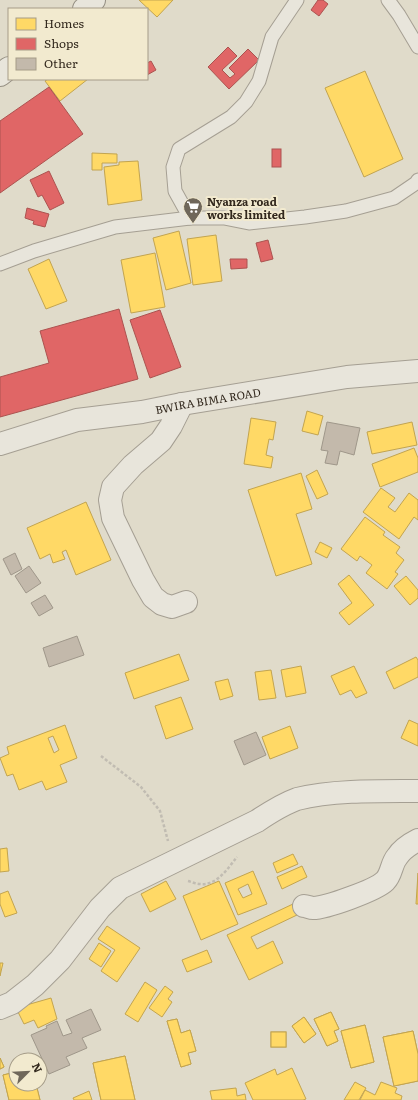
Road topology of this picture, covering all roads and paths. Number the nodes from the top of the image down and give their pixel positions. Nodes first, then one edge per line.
1 (94, 0) edge
2 (297, 0) edge
3 (388, 0) edge
4 (85, 8) edge
5 (418, 47) edge
6 (8, 69) edge
7 (0, 75) edge
8 (418, 180) edge
9 (190, 218) junction
10 (0, 264) edge
11 (418, 371) edge
12 (182, 404) junction
13 (0, 444) edge
14 (186, 602) dead end
15 (101, 756) dead end
16 (418, 791) edge
17 (418, 840) edge
18 (190, 854) junction
19 (304, 906) dead end
20 (0, 1008) edge

1 - 4 street
2 - 9 lane
3 - 5 lane
6 - 7 street
8 - 9 lane
9 - 10 lane
11 - 12 street, BWIRA BIMA ROAD
12 - 13 street, BWIRA BIMA ROAD
12 - 14 street
15 - 18 path
16 - 18 street
17 - 19 street
18 - 20 street

